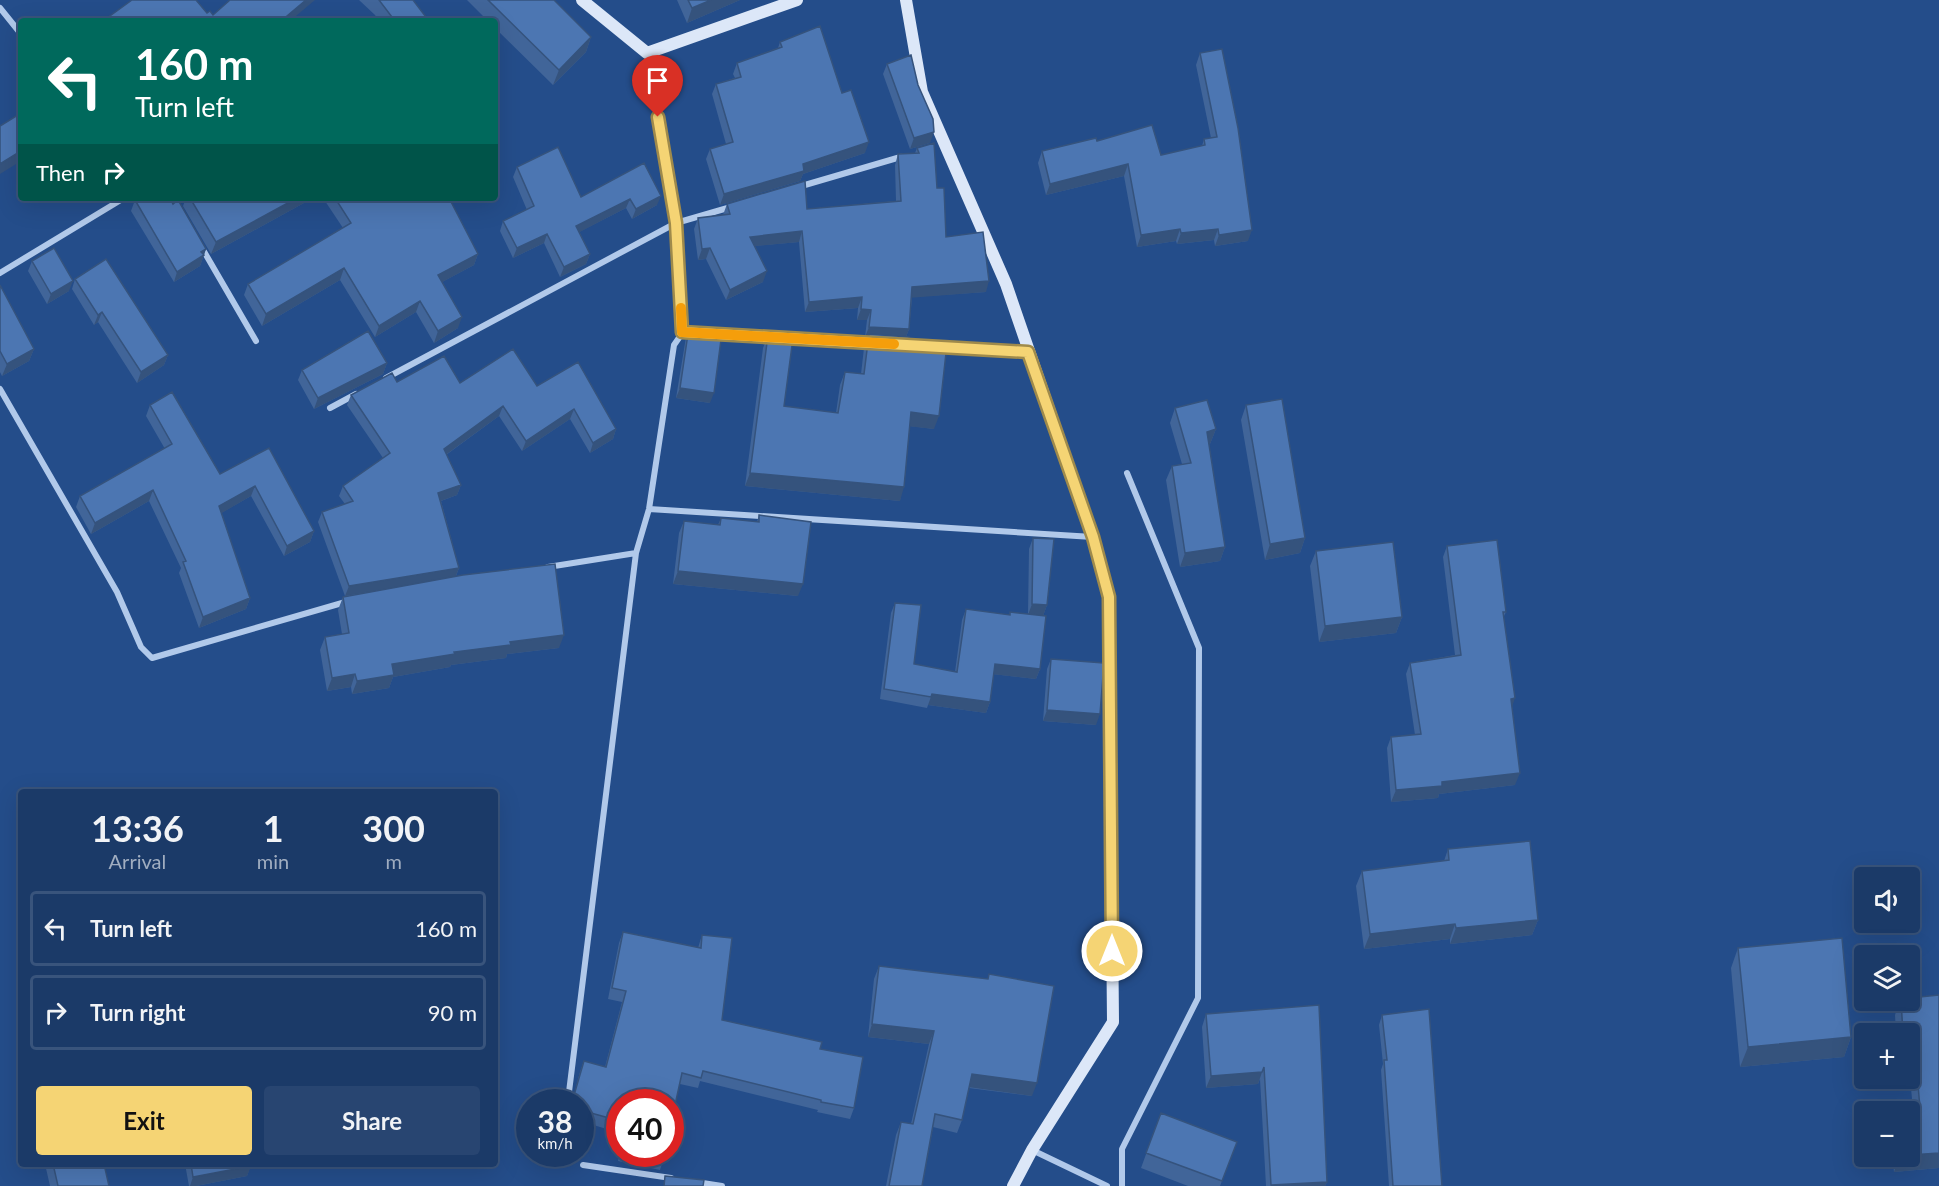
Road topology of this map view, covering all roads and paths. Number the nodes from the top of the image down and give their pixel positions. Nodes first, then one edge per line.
1 (582, 0) edge
2 (797, 0) edge
3 (906, 0) edge
4 (0, 8) edge
5 (18, 30) edge
6 (647, 53) junction
7 (912, 154) edge
8 (788, 190) edge
9 (119, 201) edge
10 (175, 201) edge
11 (743, 203) edge
12 (183, 214) edge
13 (676, 223) junction
14 (198, 241) edge
15 (0, 273) edge
16 (682, 332) junction
17 (694, 333) edge
18 (706, 333) edge
19 (256, 341) dead end
20 (885, 344) edge
21 (909, 345) edge
22 (1028, 352) junction
23 (383, 380) edge
24 (0, 389) edge
25 (362, 392) edge
26 (330, 408) dead end
27 (1127, 473) dead end
28 (650, 508) junction
29 (1093, 537) junction
30 (636, 553) junction
31 (543, 568) edge
32 (355, 600) edge
33 (569, 1089) edge
34 (1032, 1150) junction
35 (594, 1167) edge
36 (676, 1179) edge
37 (687, 1181) edge
38 (722, 1186) edge
39 (1013, 1186) edge
40 (1107, 1186) edge
41 (1122, 1186) edge

1 - 6 street
2 - 6 street
3 - 22 street
4 - 5 street
6 - 13 street
7 - 8 street
9 - 15 street
10 - 12 street
11 - 13 street
13 - 16 street
13 - 23 street
14 - 19 street
16 - 17 street
16 - 28 street
18 - 20 street
21 - 22 street
22 - 29 street
24 - 32 street
25 - 26 street
27 - 41 street
28 - 29 street
28 - 30 street
29 - 34 street
30 - 31 street
30 - 33 street
34 - 39 street
34 - 40 street
35 - 36 street
37 - 38 street

